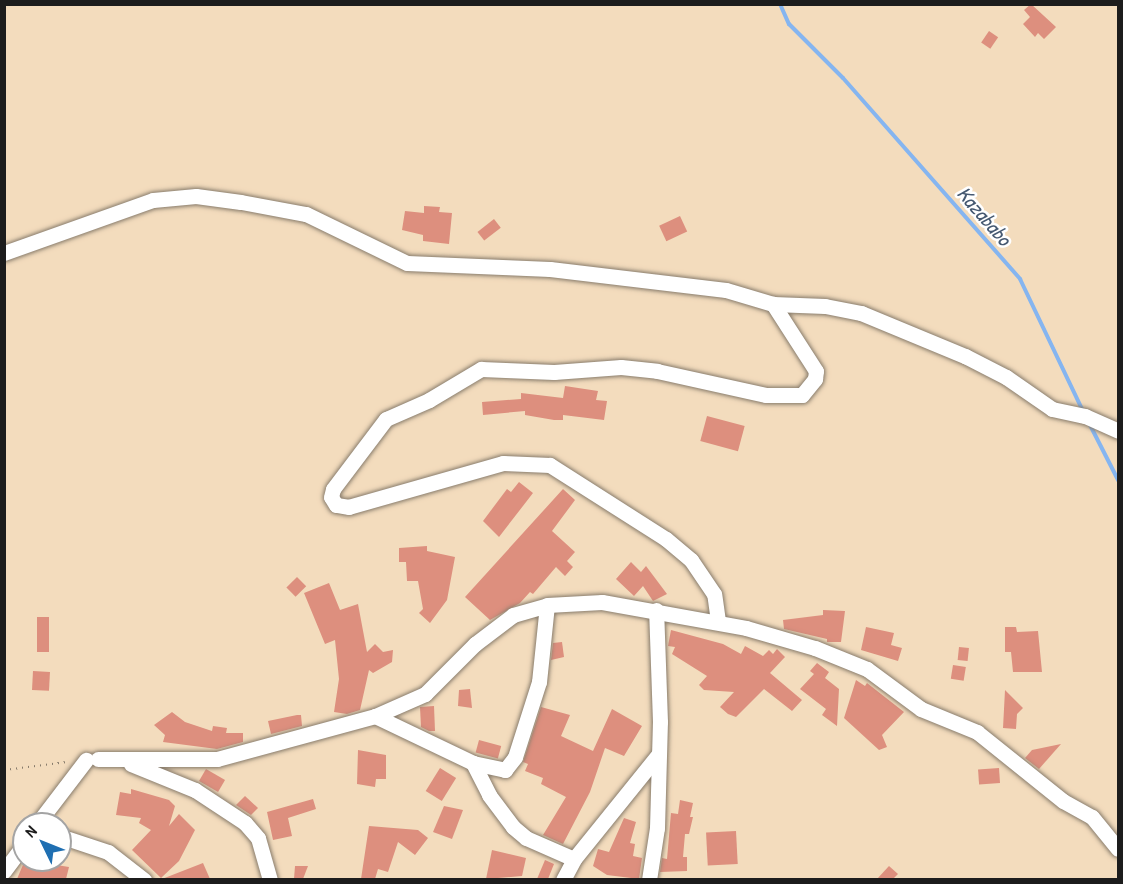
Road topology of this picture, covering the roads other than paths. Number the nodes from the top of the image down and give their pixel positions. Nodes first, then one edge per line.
1 (4, 253) edge
2 (773, 304) junction
3 (1119, 431) edge
4 (547, 605) junction
5 (656, 610) junction
6 (718, 621) junction
7 (375, 716) junction
8 (658, 754) junction
9 (86, 760) road end
10 (473, 763) junction
11 (45, 812) edge
12 (72, 840) edge
13 (1119, 849) edge
14 (574, 859) junction
15 (144, 879) edge
16 (270, 879) edge
17 (563, 879) edge
18 (650, 879) edge

1 - 2 street
2 - 3 street
2 - 6 street
4 - 5 street
4 - 7 street
4 - 10 street
5 - 6 street
5 - 8 street
6 - 13 street
7 - 10 street
7 - 16 street
8 - 14 street
8 - 18 street
9 - 11 street
10 - 14 street
12 - 15 street
14 - 17 street

